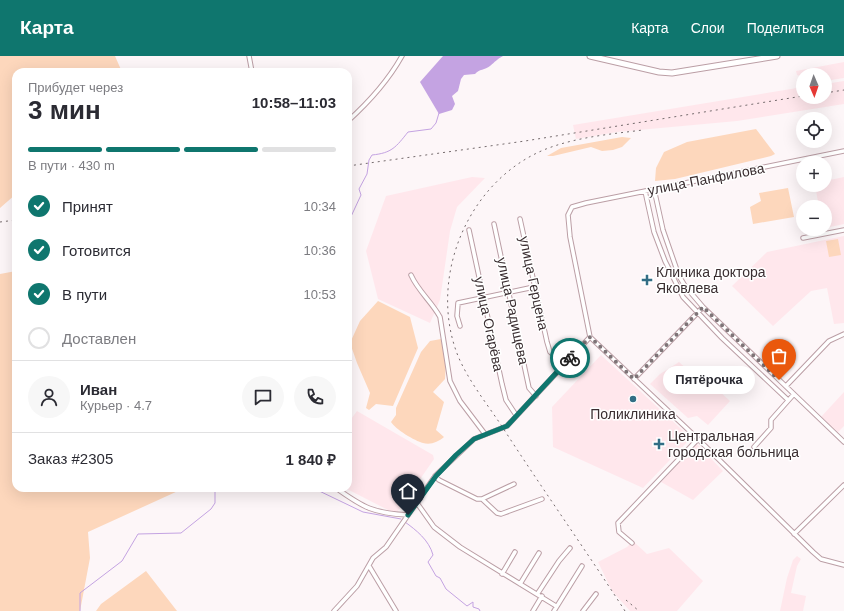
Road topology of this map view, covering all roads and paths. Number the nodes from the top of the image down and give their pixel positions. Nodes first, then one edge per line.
1 (250, 56) edge
2 (402, 56) edge
3 (590, 56) edge
4 (777, 56) edge
5 (252, 68) edge
6 (352, 117) edge
7 (844, 151) edge
8 (654, 189) junction
9 (645, 191) junction
10 (520, 219) dead end
11 (494, 224) dead end
12 (469, 230) dead end
13 (844, 230) edge
14 (803, 238) dead end
15 (411, 275) dead end
16 (534, 287) junction
17 (510, 293) junction
18 (484, 297) junction
19 (703, 307) junction
20 (698, 313) junction
21 (460, 326) dead end
22 (844, 334) edge
23 (590, 337) junction
24 (564, 364) junction
25 (634, 379) junction
26 (786, 386) junction
27 (794, 394) junction
28 (536, 396) junction
29 (788, 400) junction
30 (516, 415) junction
31 (484, 434) junction
32 (698, 439) junction
33 (844, 442) edge
34 (754, 447) dead end
35 (436, 476) junction
36 (514, 484) dead end
37 (844, 485) edge
38 (341, 492) edge
39 (482, 499) junction
40 (542, 499) dead end
41 (417, 503) junction
42 (408, 515) junction
43 (794, 534) junction
44 (632, 543) dead end
45 (570, 548) dead end
46 (515, 552) dead end
47 (540, 553) dead end
48 (844, 564) edge
49 (369, 566) junction
50 (582, 566) dead end
51 (502, 574) junction
52 (520, 584) junction
53 (596, 594) dead end
54 (540, 595) junction
55 (556, 606) junction
56 (334, 611) edge
57 (396, 611) edge
58 (533, 611) edge
59 (554, 611) edge
60 (584, 611) edge

1 - 5 street
2 - 6 street
3 - 4 main road
7 - 8 street, улица Панфилова
8 - 9 street, улица Панфилова
8 - 19 street
9 - 20 street
9 - 23 street, улица Панфилова
10 - 16 street, улица Герцена
11 - 17 street, улица Радищева
12 - 18 street, улица Огарёва
13 - 14 street
15 - 31 street
16 - 17 street
16 - 24 street, улица Герцена
17 - 18 street
17 - 28 street, улица Радищева
18 - 21 street
18 - 30 street, улица Огарёва
19 - 20 street
19 - 26 street
20 - 25 street
20 - 29 street
22 - 26 street
23 - 24 street
23 - 25 street
24 - 28 street
25 - 32 street
26 - 27 street
27 - 29 street
27 - 33 street
28 - 30 street
29 - 34 street
30 - 31 street
31 - 35 street
32 - 43 street
32 - 44 street
35 - 39 street
35 - 41 street
36 - 39 street
37 - 43 street
38 - 42 street
39 - 40 street
41 - 42 street
41 - 51 street
42 - 49 street
43 - 48 street
45 - 54 street
46 - 51 street
47 - 52 street
49 - 56 street
49 - 57 street
50 - 55 street
51 - 52 street
52 - 54 street
53 - 60 street
54 - 55 street
54 - 58 street
55 - 59 street

